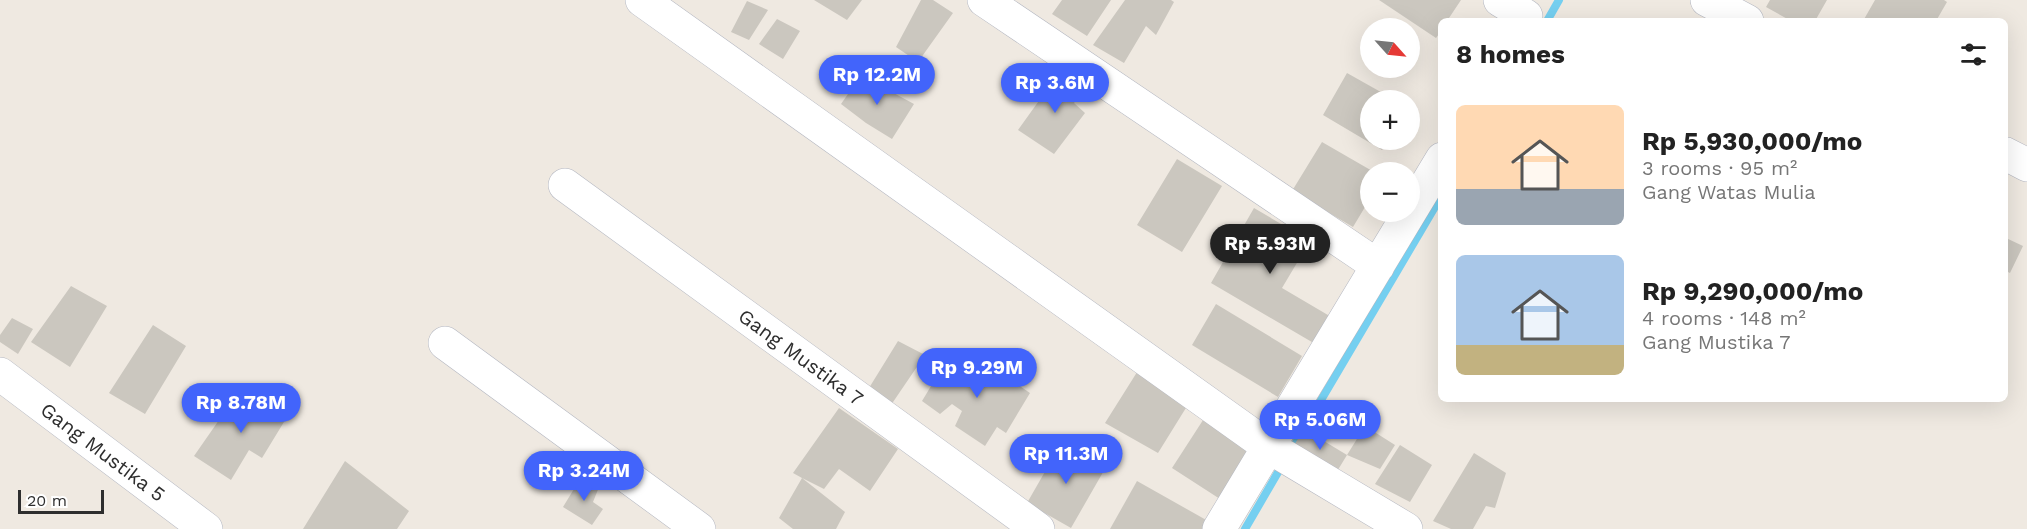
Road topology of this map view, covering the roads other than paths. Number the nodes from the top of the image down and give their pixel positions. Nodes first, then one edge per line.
1 (642, 0) edge
2 (984, 0) edge
3 (1707, 0) edge
4 (1741, 18) edge
5 (2008, 155) edge
6 (2027, 165) edge
7 (1438, 166) edge
8 (565, 185) dead end
9 (1378, 266) junction
10 (445, 343) dead end
11 (0, 375) edge
12 (1270, 448) junction
13 (207, 529) edge
14 (699, 529) edge
15 (1038, 529) edge
16 (1219, 529) edge
17 (1406, 529) edge

1 - 12 street
2 - 9 street
3 - 4 street
5 - 6 street
7 - 9 street
8 - 15 street, Gang Mustika 7
9 - 12 street
10 - 14 street
11 - 13 street, Gang Mustika 5
12 - 16 street
12 - 17 street

